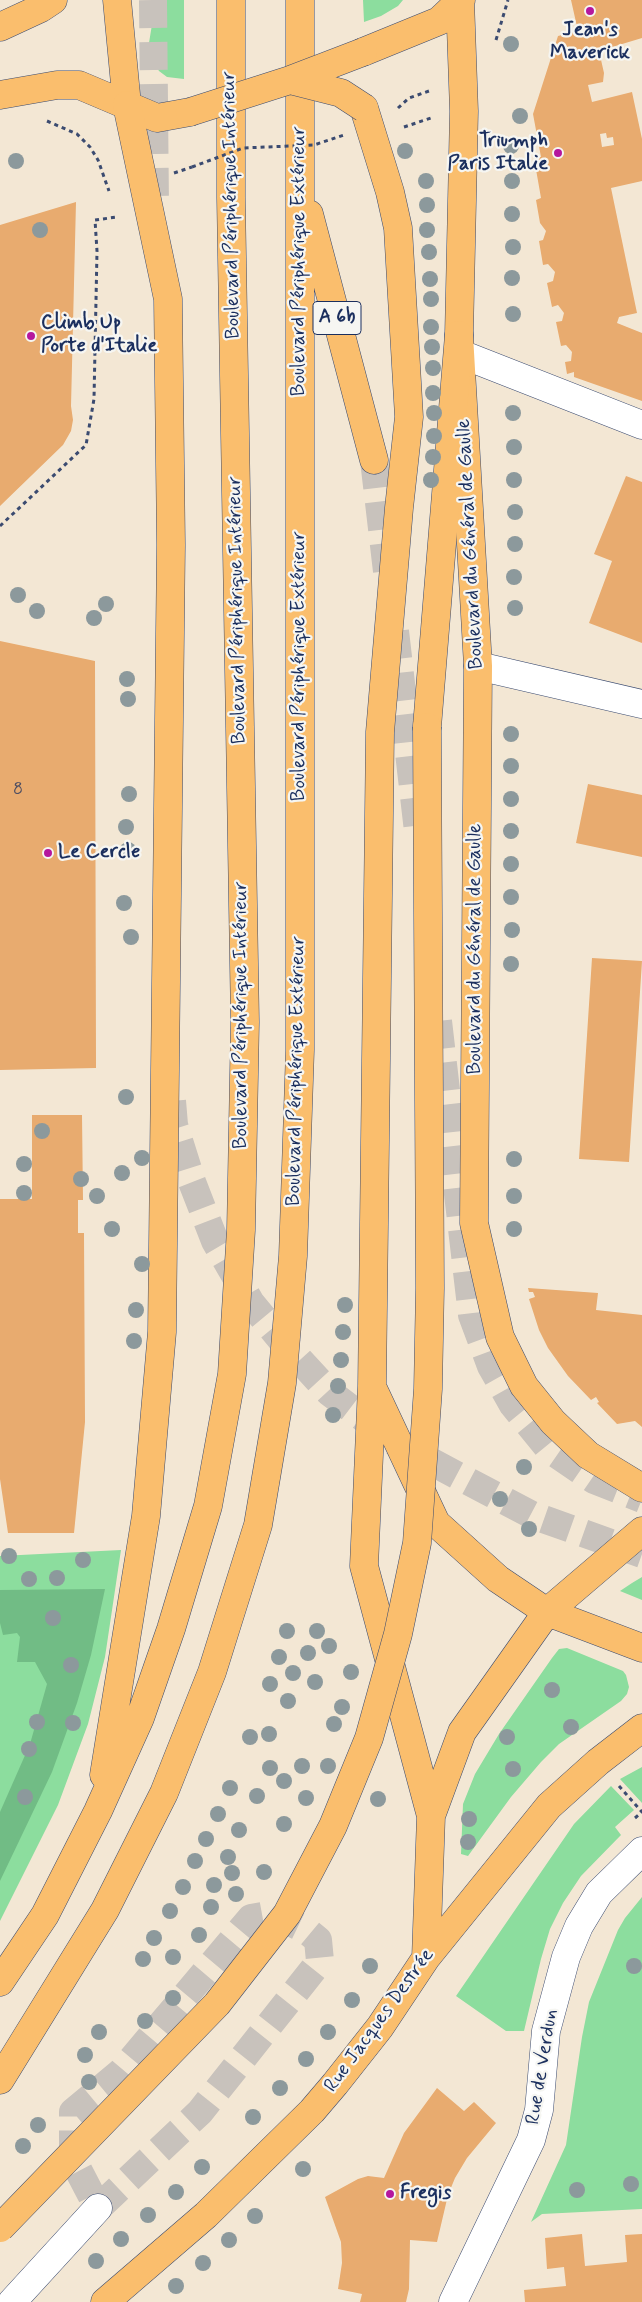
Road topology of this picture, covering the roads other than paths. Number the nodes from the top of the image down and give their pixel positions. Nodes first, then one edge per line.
1 (53, 0) edge
2 (117, 0) edge
3 (231, 0) edge
4 (300, 0) edge
5 (460, 0) edge
6 (0, 27) edge
7 (290, 80) junction
8 (0, 95) edge
9 (127, 105) junction
10 (300, 176) junction
11 (460, 344) junction
12 (642, 425) edge
13 (374, 460) tunnel mouth
14 (478, 666) junction
15 (642, 704) edge
16 (372, 1387) junction
17 (642, 1488) edge
18 (642, 1530) edge
19 (547, 1612) junction
20 (642, 1648) edge
21 (642, 1728) edge
22 (98, 1810) junction
23 (430, 1816) junction
24 (634, 1858) edge
25 (426, 1958) junction
26 (0, 1982) edge
27 (0, 2080) edge
28 (98, 2208) dead end
29 (0, 2228) edge
30 (12, 2302) edge
31 (105, 2302) edge
32 (453, 2302) edge

1 - 6 main road
2 - 9 main road
3 - 22 main road, Boulevard Périphérique Intérieur
4 - 10 main road, Boulevard Périphérique Extérieur
5 - 7 main road, bridge
5 - 11 main road, Boulevard du Général de Gaulle
7 - 9 main road, bridge
7 - 16 main road, bridge
8 - 9 main road
9 - 22 main road
10 - 13 main road, A 6b
10 - 27 main road, Boulevard Périphérique Extérieur
11 - 12 street
11 - 14 main road, Boulevard du Général de Gaulle
11 - 29 main road, bridge
14 - 15 street
14 - 17 main road, Boulevard du Général de Gaulle
16 - 19 main road
16 - 23 main road
18 - 19 main road
19 - 20 main road
19 - 23 main road
21 - 25 main road, Rue Jacques Destrée
22 - 26 main road, Boulevard Périphérique Intérieur
23 - 25 main road
24 - 32 street, Rue de Verdun
25 - 31 main road, Rue Jacques Destrée
28 - 30 street

